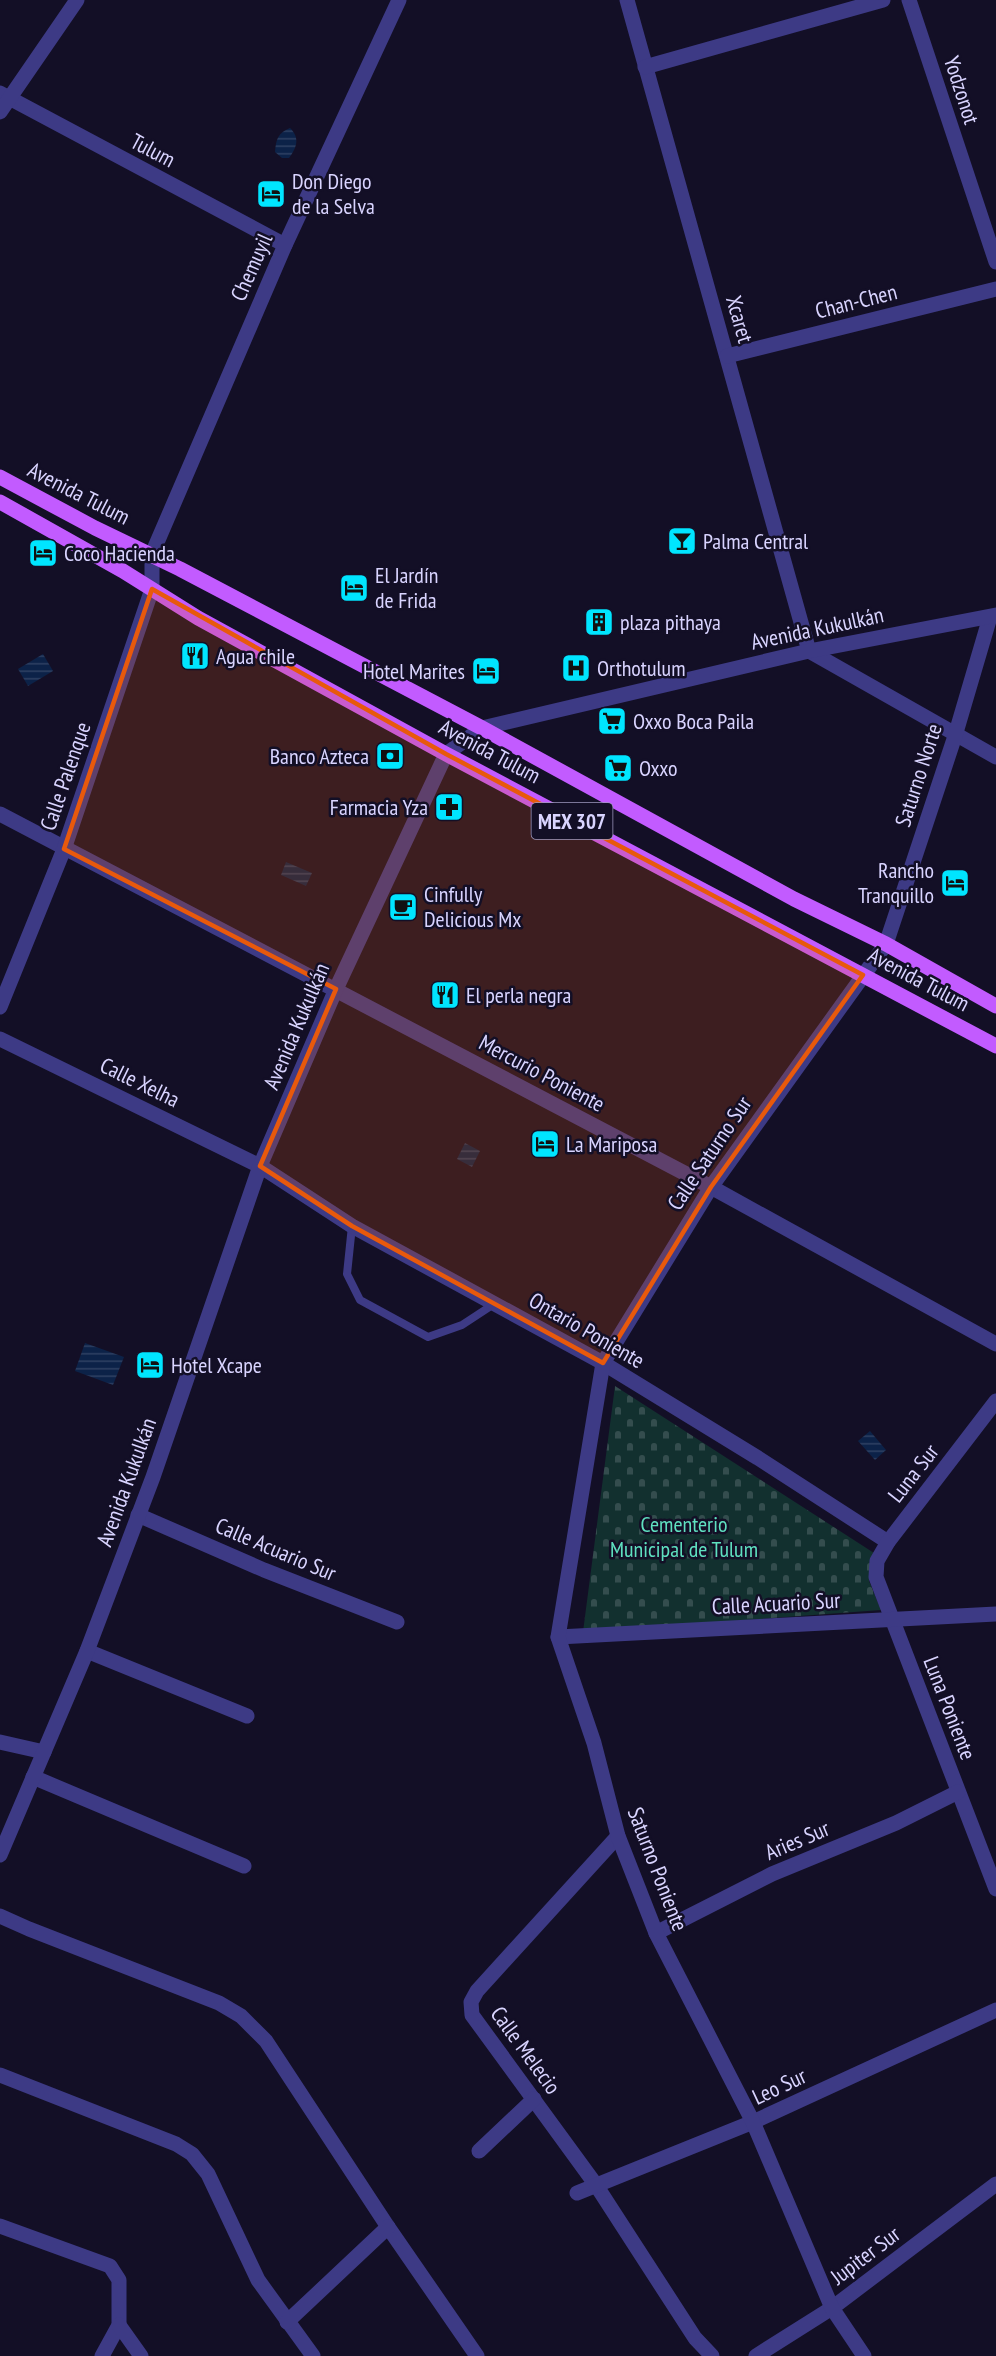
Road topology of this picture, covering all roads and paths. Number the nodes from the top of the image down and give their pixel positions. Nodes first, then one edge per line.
1 (77, 0) edge
2 (399, 0) edge
3 (627, 0) edge
4 (883, 0) edge
5 (909, 0) edge
6 (645, 67) junction
7 (4, 96) edge
8 (0, 112) edge
9 (285, 245) junction
10 (996, 262) edge
11 (996, 289) edge
12 (727, 356) junction
13 (0, 477) edge
14 (0, 502) edge
15 (152, 554) junction
16 (152, 589) junction
17 (993, 616) edge
18 (809, 651) junction
19 (482, 728) junction
20 (955, 736) junction
21 (446, 754) junction
22 (996, 757) edge
23 (0, 814) edge
24 (64, 849) junction
25 (886, 944) junction
26 (863, 975) junction
27 (336, 989) junction
28 (996, 1006) edge
29 (0, 1007) edge
30 (0, 1039) edge
31 (996, 1046) edge
32 (260, 1166) junction
33 (711, 1187) junction
34 (352, 1226) junction
35 (494, 1304) junction
36 (996, 1344) edge
37 (603, 1363) junction
38 (996, 1401) edge
39 (138, 1515) junction
40 (888, 1542) junction
41 (876, 1577) joint
42 (996, 1614) edge
43 (892, 1619) junction
44 (397, 1622) dead end
45 (558, 1637) junction
46 (87, 1651) junction
47 (247, 1716) dead end
48 (0, 1742) edge
49 (44, 1752) junction
50 (33, 1777) junction
51 (958, 1792) junction
52 (618, 1836) junction
53 (0, 1855) edge
54 (244, 1866) dead end
55 (996, 1889) edge
56 (0, 1916) edge
57 (656, 1933) junction
58 (996, 2010) edge
59 (0, 2074) edge
60 (534, 2099) junction
61 (753, 2122) junction
62 (479, 2151) dead end
63 (996, 2184) edge
64 (596, 2185) junction
65 (577, 2193) dead end
66 (0, 2226) edge
67 (388, 2227) junction
68 (832, 2308) junction
69 (287, 2322) junction
70 (119, 2325) junction
71 (102, 2356) edge
72 (141, 2356) edge
73 (313, 2356) edge
74 (477, 2356) edge
75 (712, 2356) edge
76 (756, 2356) edge
77 (864, 2356) edge

1 - 7 street
2 - 9 street, Chemuyil
3 - 6 street, Xcaret
4 - 6 street
5 - 10 street, Yodzonot
6 - 12 street, Xcaret
7 - 8 street
7 - 9 street, Tulum
9 - 15 street, Chemuyil
11 - 12 street, Chan-Chen
12 - 18 street, Xcaret
13 - 15 main road, Avenida Tulum / MEX 307
14 - 16 main road, Avenida Tulum / MEX 307
15 - 16 street, Calle Palenque
15 - 19 main road, Avenida Tulum / MEX 307
16 - 21 main road, Avenida Tulum / MEX 307
16 - 24 street, Calle Palenque
17 - 18 street, Avenida Kukulkán
17 - 20 street, Saturno Norte
18 - 19 street, Avenida Kukulkán
18 - 20 street
19 - 21 street, Avenida Kukulkán
19 - 25 main road, Avenida Tulum / MEX 307
20 - 22 street
20 - 25 street, Saturno Norte
21 - 26 main road, Avenida Tulum / MEX 307
21 - 27 street, Avenida Kukulkán
23 - 24 street, Mercurio Poniente
24 - 27 street, Mercurio Poniente
24 - 29 street, Calle Palenque
25 - 26 street, Saturno Norte
25 - 28 main road, Avenida Tulum / MEX 307
26 - 31 main road, Avenida Tulum / MEX 307
26 - 33 street, Calle Saturno Sur
27 - 32 street, Avenida Kukulkán
27 - 33 street, Mercurio Poniente
30 - 32 street, Calle Xelha
32 - 34 street, Ontario Poniente
32 - 39 street, Avenida Kukulkán
33 - 36 street, Mercurio Poniente
33 - 37 street, Calle Saturno Sur
34 - 35 street, Ontario Poniente
34 - 35 lane
35 - 37 street, Ontario Poniente
37 - 40 street, Ontario Poniente
37 - 45 street, Saturno Poniente
38 - 40 street, Luna Sur
39 - 44 street, Calle Acuario Sur
39 - 46 street, Avenida Kukulkán
40 - 41 street, Luna Sur
41 - 43 street, Luna Poniente
42 - 43 street, Calle Acuario Sur
43 - 45 street, Calle Acuario Sur
43 - 51 street, Luna Poniente
45 - 52 street, Saturno Poniente
46 - 47 street
46 - 49 street, Avenida Kukulkán
48 - 49 street
49 - 50 street, Avenida Kukulkán
50 - 53 street, Avenida Kukulkán
50 - 54 street
51 - 55 street, Luna Poniente
51 - 57 street, Aries Sur
52 - 57 street, Saturno Poniente
52 - 60 street, Calle Melecio
56 - 67 street
57 - 61 street, Saturno Poniente
58 - 61 street, Leo Sur
59 - 69 street
60 - 62 street
60 - 64 street, Calle Melecio
61 - 64 street, Leo Sur
61 - 68 street, Saturno Poniente
63 - 68 street, Jupiter Sur
64 - 65 street, Leo Sur
64 - 75 street, Calle Melecio
66 - 70 street
67 - 69 street
67 - 74 street
68 - 76 street, Jupiter Sur
68 - 77 street, Saturno Poniente
69 - 73 street
70 - 71 street
70 - 72 street

